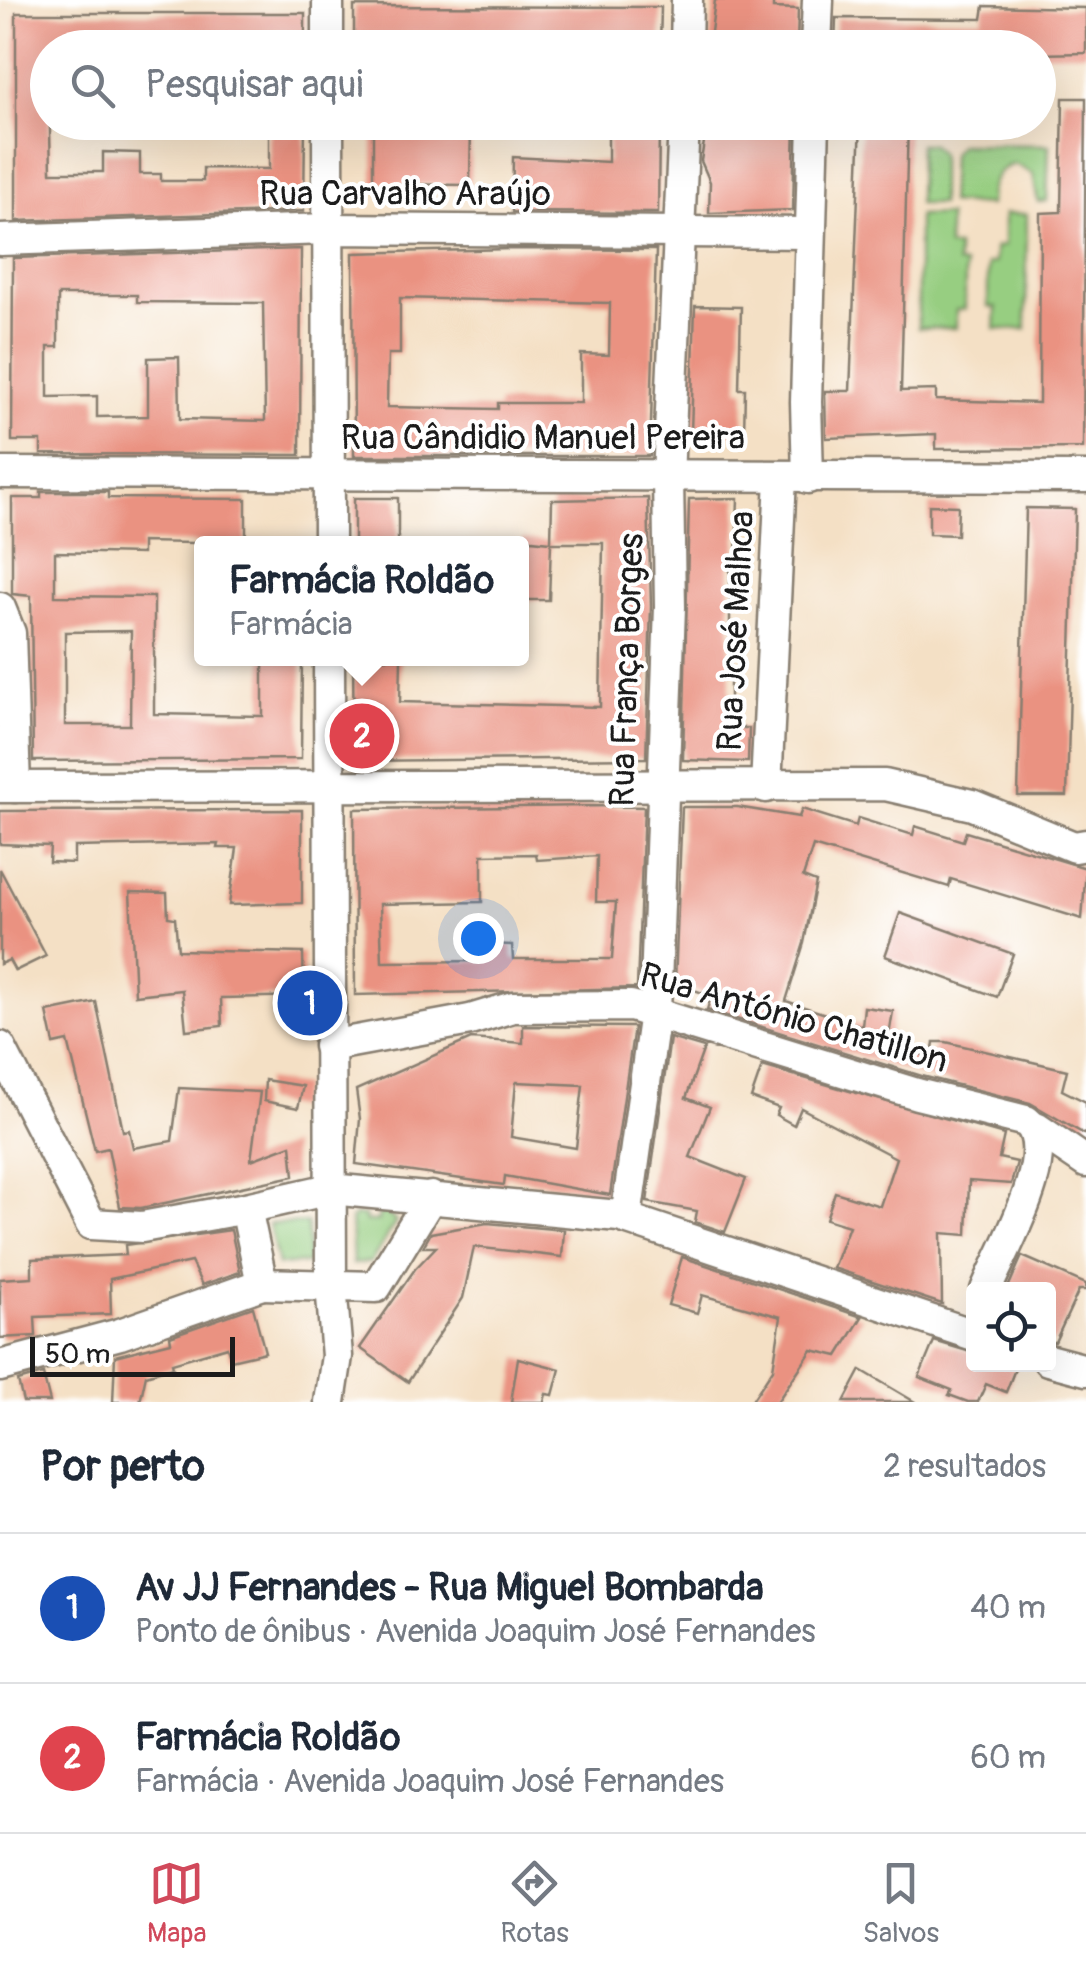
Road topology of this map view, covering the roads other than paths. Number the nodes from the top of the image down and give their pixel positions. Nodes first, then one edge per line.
1 (328, 0) edge
2 (687, 0) edge
3 (818, 0) edge
4 (328, 30) edge
5 (686, 30) edge
6 (817, 30) edge
7 (328, 140) edge
8 (684, 140) edge
9 (813, 140) edge
10 (328, 229) junction
11 (681, 232) junction
12 (810, 233) junction
13 (0, 240) edge
14 (0, 473) edge
15 (328, 474) junction
16 (668, 476) junction
17 (1086, 477) edge
18 (794, 478) junction
19 (328, 536) edge
20 (0, 608) edge
21 (328, 666) edge
22 (8, 787) edge
23 (329, 787) junction
24 (662, 787) junction
25 (766, 787) junction
26 (1086, 845) edge
27 (655, 1012) junction
28 (0, 1046) edge
29 (329, 1046) junction
30 (11, 1089) edge
31 (1038, 1139) junction
32 (1086, 1162) edge
33 (330, 1190) junction
34 (431, 1197) junction
35 (246, 1208) junction
36 (626, 1218) junction
37 (989, 1282) edge
38 (262, 1284) junction
39 (331, 1285) junction
40 (966, 1326) edge
41 (1056, 1362) edge
42 (0, 1366) edge
43 (1086, 1370) edge
44 (330, 1402) edge

1 - 4 street
2 - 5 street
3 - 6 street
7 - 10 street
8 - 11 street, Rua França Borges
9 - 12 street, Rua José Malhoa
10 - 11 street, Rua Carvalho Araújo
10 - 13 street, Rua Carvalho Araújo
10 - 15 street
11 - 12 street, Rua Carvalho Araújo
11 - 16 street, Rua França Borges
12 - 18 street, Rua José Malhoa
14 - 15 street, Rua Cândidio Manuel Pereira
15 - 16 street, Rua Cândidio Manuel Pereira
15 - 19 street
16 - 18 street, Rua Cândidio Manuel Pereira
16 - 24 street, Rua França Borges
17 - 18 street, Rua Cândidio Manuel Pereira
18 - 25 street, Rua José Malhoa
20 - 22 street
21 - 23 street
22 - 23 street
23 - 24 street
23 - 29 street
24 - 25 street
24 - 27 street, Rua França Borges
25 - 26 street
27 - 29 street, Rua António Chatillon
27 - 31 street, Rua António Chatillon
27 - 36 street, Rua França Borges
28 - 30 street
29 - 33 street
30 - 35 street
31 - 32 street, Rua António Chatillon
31 - 37 street
33 - 34 street
33 - 35 street
33 - 39 street
34 - 36 street
34 - 39 street
35 - 38 street
36 - 40 street
38 - 39 street
38 - 42 street
39 - 44 street
41 - 43 street

